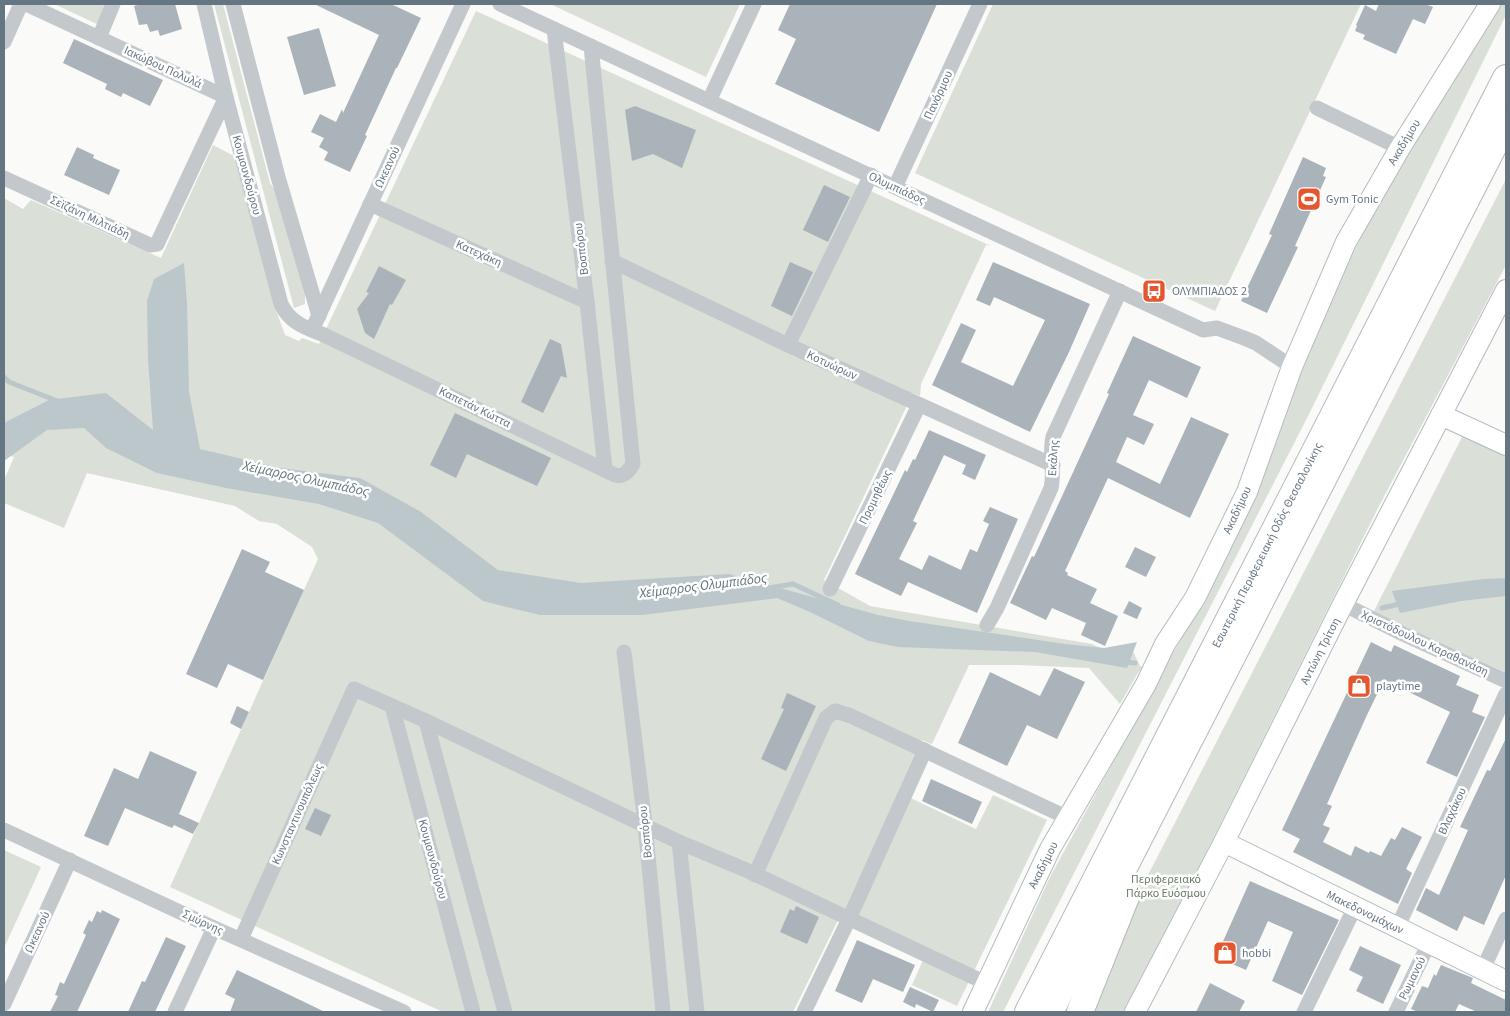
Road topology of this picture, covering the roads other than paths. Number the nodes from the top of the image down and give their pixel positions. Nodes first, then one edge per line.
1 (21, 4) edge
2 (26, 4) edge
3 (113, 4) edge
4 (204, 4) edge
5 (233, 4) edge
6 (463, 4) edge
7 (500, 4) edge
8 (754, 4) edge
9 (980, 4) edge
10 (1490, 4) edge
11 (554, 29) junction
12 (99, 38) junction
13 (4, 42) edge
14 (591, 46) junction
15 (1506, 78) edge
16 (226, 97) junction
17 (709, 101) junction
18 (1317, 108) dead end
19 (1506, 122) edge
20 (1400, 148) junction
21 (870, 176) junction
22 (4, 178) edge
23 (895, 187) junction
24 (370, 204) junction
25 (612, 261) junction
26 (1506, 290) edge
27 (1120, 291) junction
28 (587, 302) junction
29 (316, 323) junction
30 (788, 345) junction
31 (1292, 367) junction
32 (919, 405) junction
33 (1441, 416) junction
34 (1506, 445) edge
35 (1053, 465) junction
36 (605, 469) junction
37 (830, 589) dead end
38 (1343, 604) junction
39 (987, 626) dead end
40 (624, 652) dead end
41 (1506, 681) edge
42 (1506, 694) edge
43 (392, 706) junction
44 (426, 721) junction
45 (925, 750) junction
46 (1181, 756) junction
47 (1068, 818) junction
48 (645, 824) junction
49 (4, 830) edge
50 (679, 842) junction
51 (1224, 842) junction
52 (70, 860) junction
53 (755, 875) junction
54 (1354, 907) junction
55 (849, 919) junction
56 (1506, 919) edge
57 (214, 928) junction
58 (1397, 928) junction
59 (241, 939) junction
60 (1429, 943) junction
61 (1483, 970) junction
62 (1506, 981) edge
63 (986, 983) junction
64 (4, 1004) edge
65 (176, 1012) edge
66 (404, 1012) edge
67 (473, 1012) edge
68 (505, 1012) edge
69 (663, 1012) edge
70 (697, 1012) edge
71 (804, 1012) edge
72 (972, 1012) edge
73 (1028, 1012) edge
74 (1050, 1012) edge
75 (1080, 1012) edge
76 (1135, 1012) edge
77 (1304, 1012) edge
78 (1396, 1012) edge

1 - 13 street
2 - 12 street, Ιακώβου Πολυλά
3 - 12 street
4 - 16 street, Κουμουνδούρου
5 - 29 street
6 - 24 street, Ωκεανού
7 - 11 street, Ολυμπιάδος
8 - 17 street
9 - 23 street, Πανόρμου
10 - 20 street, Ακαδήμου
11 - 14 street, Ολυμπιάδος
11 - 28 street, Βοσπόρου
12 - 16 street, Ιακώβου Πολυλά
14 - 17 street, Ολυμπιάδος
14 - 25 street
15 - 73 highway, Εσωτερική Περιφερειακή Οδός Θεσσαλονίκης
16 - 22 street, Σεϊζάνη Μιλτιάδη
16 - 29 street, Κουμουνδούρου
17 - 21 street, Ολυμπιάδος
18 - 20 street
19 - 46 highway, Εσωτερική Περιφερειακή Οδός Θεσσαλονίκης
20 - 31 street, Ακαδήμου
21 - 23 street, Ολυμπιάδος
21 - 30 street
23 - 27 street, Ολυμπιάδος
24 - 28 street, Κατεχάκη
24 - 29 street, Ωκεανού
25 - 30 street, Κοτυώρων
25 - 36 street, Καπετάν Κώττα
26 - 33 street, Αντώνη Τρίτση
27 - 31 street, Ολυμπιάδος
27 - 35 street, Εκάλης
28 - 36 street, Βοσπόρου
29 - 36 street, Καπετάν Κώττα
30 - 32 street, Κοτυώρων
31 - 47 street, Ακαδήμου
32 - 35 street, Κοτυώρων
32 - 37 street, Προμηθέως
33 - 34 street
33 - 38 street, Αντώνη Τρίτση
35 - 39 street, Εκάλης
38 - 41 street, Χριστόδουλου Καραθανάση
38 - 51 street, Αντώνη Τρίτση
40 - 48 street, Βοσπόρου
42 - 58 street, Βλαχάκου
43 - 44 street
43 - 59 street, Κωνσταντινουπόλεως
43 - 67 street, Κουμουνδούρου
44 - 48 street
44 - 68 street
45 - 47 street
45 - 53 street
45 - 55 street
46 - 74 highway, Εσωτερική Περιφερειακή Οδός Θεσσαλονίκης
46 - 75 highway
47 - 63 street, Ακαδήμου
48 - 50 street
48 - 69 street, Βοσπόρου
49 - 52 street, Σμύρνης
50 - 53 street
50 - 70 street
51 - 54 street, Μακεδονομάχων
51 - 76 street, Αντώνη Τρίτση
52 - 57 street, Σμύρνης
52 - 64 street, Ωκεανού
53 - 55 street
54 - 58 street, Μακεδονομάχων
54 - 77 street
55 - 63 street
55 - 71 street
56 - 61 street
57 - 59 street, Σμύρνης
57 - 65 street
58 - 60 street, Μακεδονομάχων
59 - 66 street, Σμύρνης
60 - 61 street, Μακεδονομάχων
60 - 78 street, Ρωμανού
61 - 62 street, Μακεδονομάχων
63 - 72 street, Ακαδήμου

